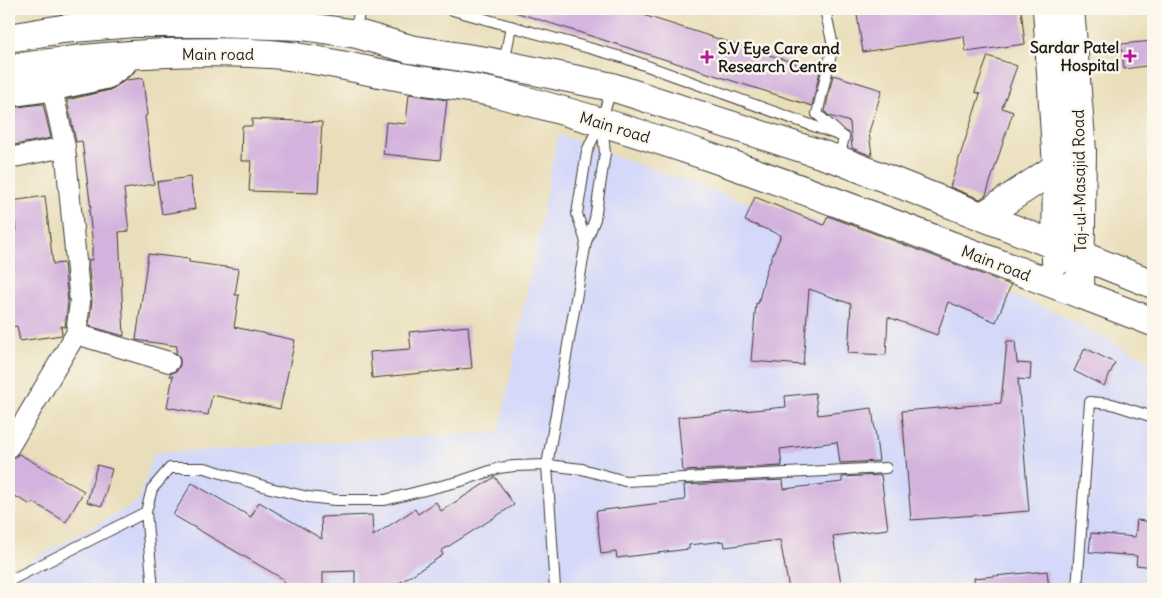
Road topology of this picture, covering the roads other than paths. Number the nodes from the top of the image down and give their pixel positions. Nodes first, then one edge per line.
1 (449, 9) edge
2 (825, 9) edge
3 (1047, 9) edge
4 (1070, 9) edge
5 (357, 21) edge
6 (145, 23) junction
7 (9, 25) edge
8 (512, 26) junction
9 (9, 38) edge
10 (129, 54) junction
11 (503, 64) junction
12 (9, 69) edge
13 (612, 87) junction
14 (52, 88) junction
15 (9, 94) edge
16 (601, 121) junction
17 (65, 147) junction
18 (841, 149) junction
19 (9, 158) edge
20 (1057, 167) junction
21 (983, 216) junction
22 (586, 242) junction
23 (1068, 250) junction
24 (1153, 284) edge
25 (1068, 290) junction
26 (1153, 322) edge
27 (76, 334) junction
28 (168, 362) dead end
29 (1153, 417) edge
30 (9, 447) edge
31 (547, 465) junction
32 (886, 468) dead end
33 (146, 512) junction
34 (9, 581) edge
35 (152, 589) edge
36 (555, 589) edge
37 (1077, 589) edge

1 - 8 lane
2 - 18 lane
3 - 20 main road, Taj-ul-Masajid Road
4 - 23 main road, Taj-ul-Masajid Road
5 - 6 main road, Main road
5 - 11 main road, Main road
6 - 7 street
6 - 9 main road, Main road
8 - 11 lane
8 - 18 lane
10 - 12 main road, Main road
10 - 14 street
10 - 16 main road, Main road
11 - 13 main road, Main road
13 - 16 lane
13 - 18 main road, Main road
14 - 15 street
14 - 17 street
16 - 22 lane
16 - 22 lane
16 - 25 main road, Main road
17 - 19 street
17 - 27 street
18 - 21 main road, Main road
20 - 21 main road
20 - 23 main road, Taj-ul-Masajid Road
21 - 23 main road, Main road
22 - 31 lane
23 - 24 main road, Main road
23 - 25 main road, Taj-ul-Masajid Road
25 - 26 main road, Main road
27 - 28 street
27 - 30 street
29 - 37 lane
31 - 32 lane
31 - 33 lane
31 - 36 lane
33 - 34 lane
33 - 35 lane

